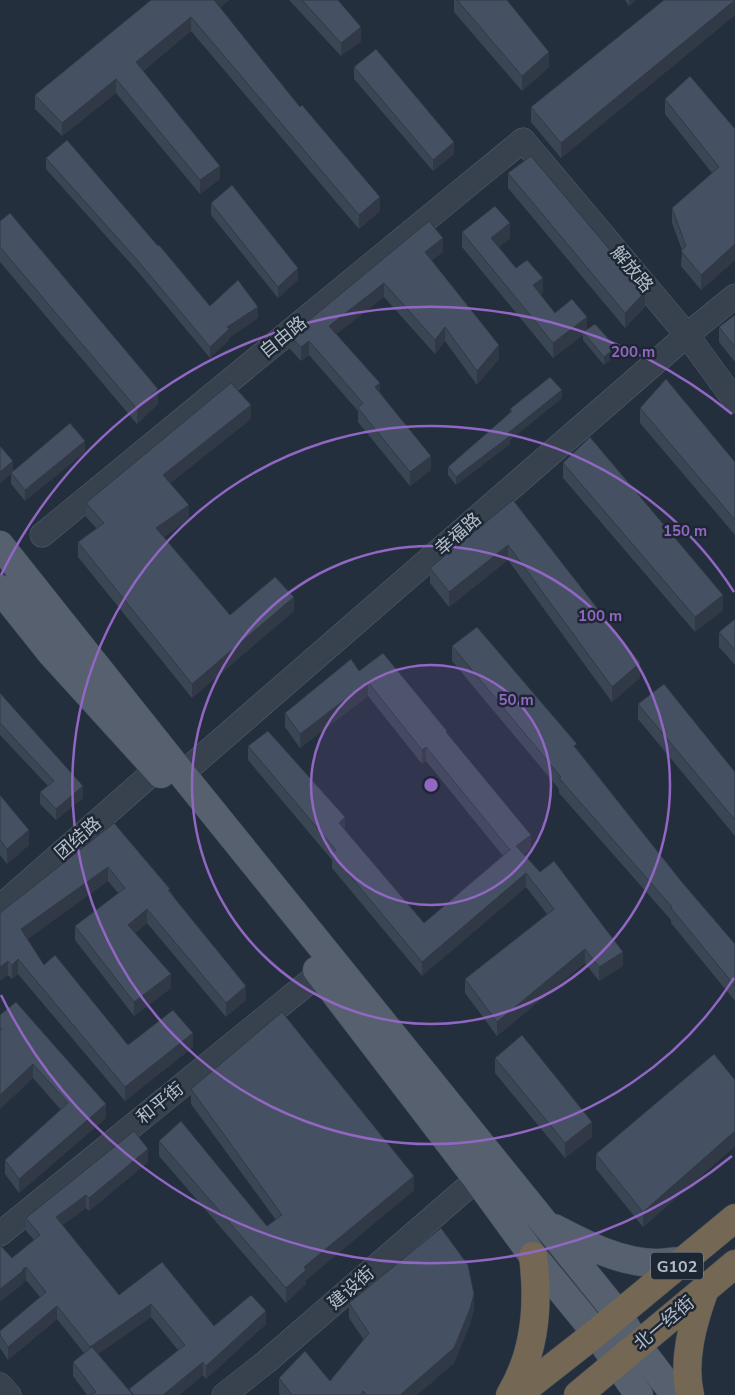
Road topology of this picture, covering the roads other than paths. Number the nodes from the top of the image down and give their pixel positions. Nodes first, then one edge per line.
1 (524, 140) joint
2 (735, 296) edge
3 (687, 335) junction
4 (735, 401) edge
5 (42, 535) dead end
6 (0, 545) edge
7 (0, 589) edge
8 (169, 772) junction
9 (0, 907) edge
10 (320, 973) junction
11 (477, 1178) junction
12 (735, 1218) edge
13 (545, 1223) junction
14 (0, 1234) edge
15 (533, 1256) junction
16 (683, 1261) junction
17 (735, 1264) edge
18 (705, 1289) junction
19 (618, 1314) junction
20 (596, 1333) junction
21 (637, 1345) junction
22 (617, 1364) junction
23 (0, 1385) edge
24 (9, 1395) edge
25 (224, 1395) edge
26 (510, 1395) edge
27 (517, 1395) edge
28 (578, 1395) edge
29 (639, 1395) edge
30 (676, 1395) edge
31 (690, 1395) edge

1 - 3 street, 解放路
1 - 5 street, 自由路
2 - 3 street, 幸福路
3 - 4 street, 解放路
3 - 8 street, 幸福路
6 - 8 main road
7 - 8 main road
8 - 9 street, 团结路
8 - 10 main road
8 - 13 main road
10 - 11 main road
10 - 14 street, 和平街
11 - 15 main road
11 - 25 street, 建设街
12 - 16 highway, 北一经街 / G102
13 - 16 main road
13 - 19 main road
15 - 20 main road
15 - 26 highway
16 - 19 highway, 北一经街 / G102
17 - 18 highway, 北一经街 / G102
18 - 21 highway, 北一经街 / G102
18 - 31 highway
19 - 20 highway, 北一经街 / G102
19 - 21 main road
20 - 22 main road
20 - 27 highway, G102
21 - 22 highway, 北一经街 / G102
21 - 30 main road
22 - 28 highway, G102
22 - 29 main road
23 - 24 street

